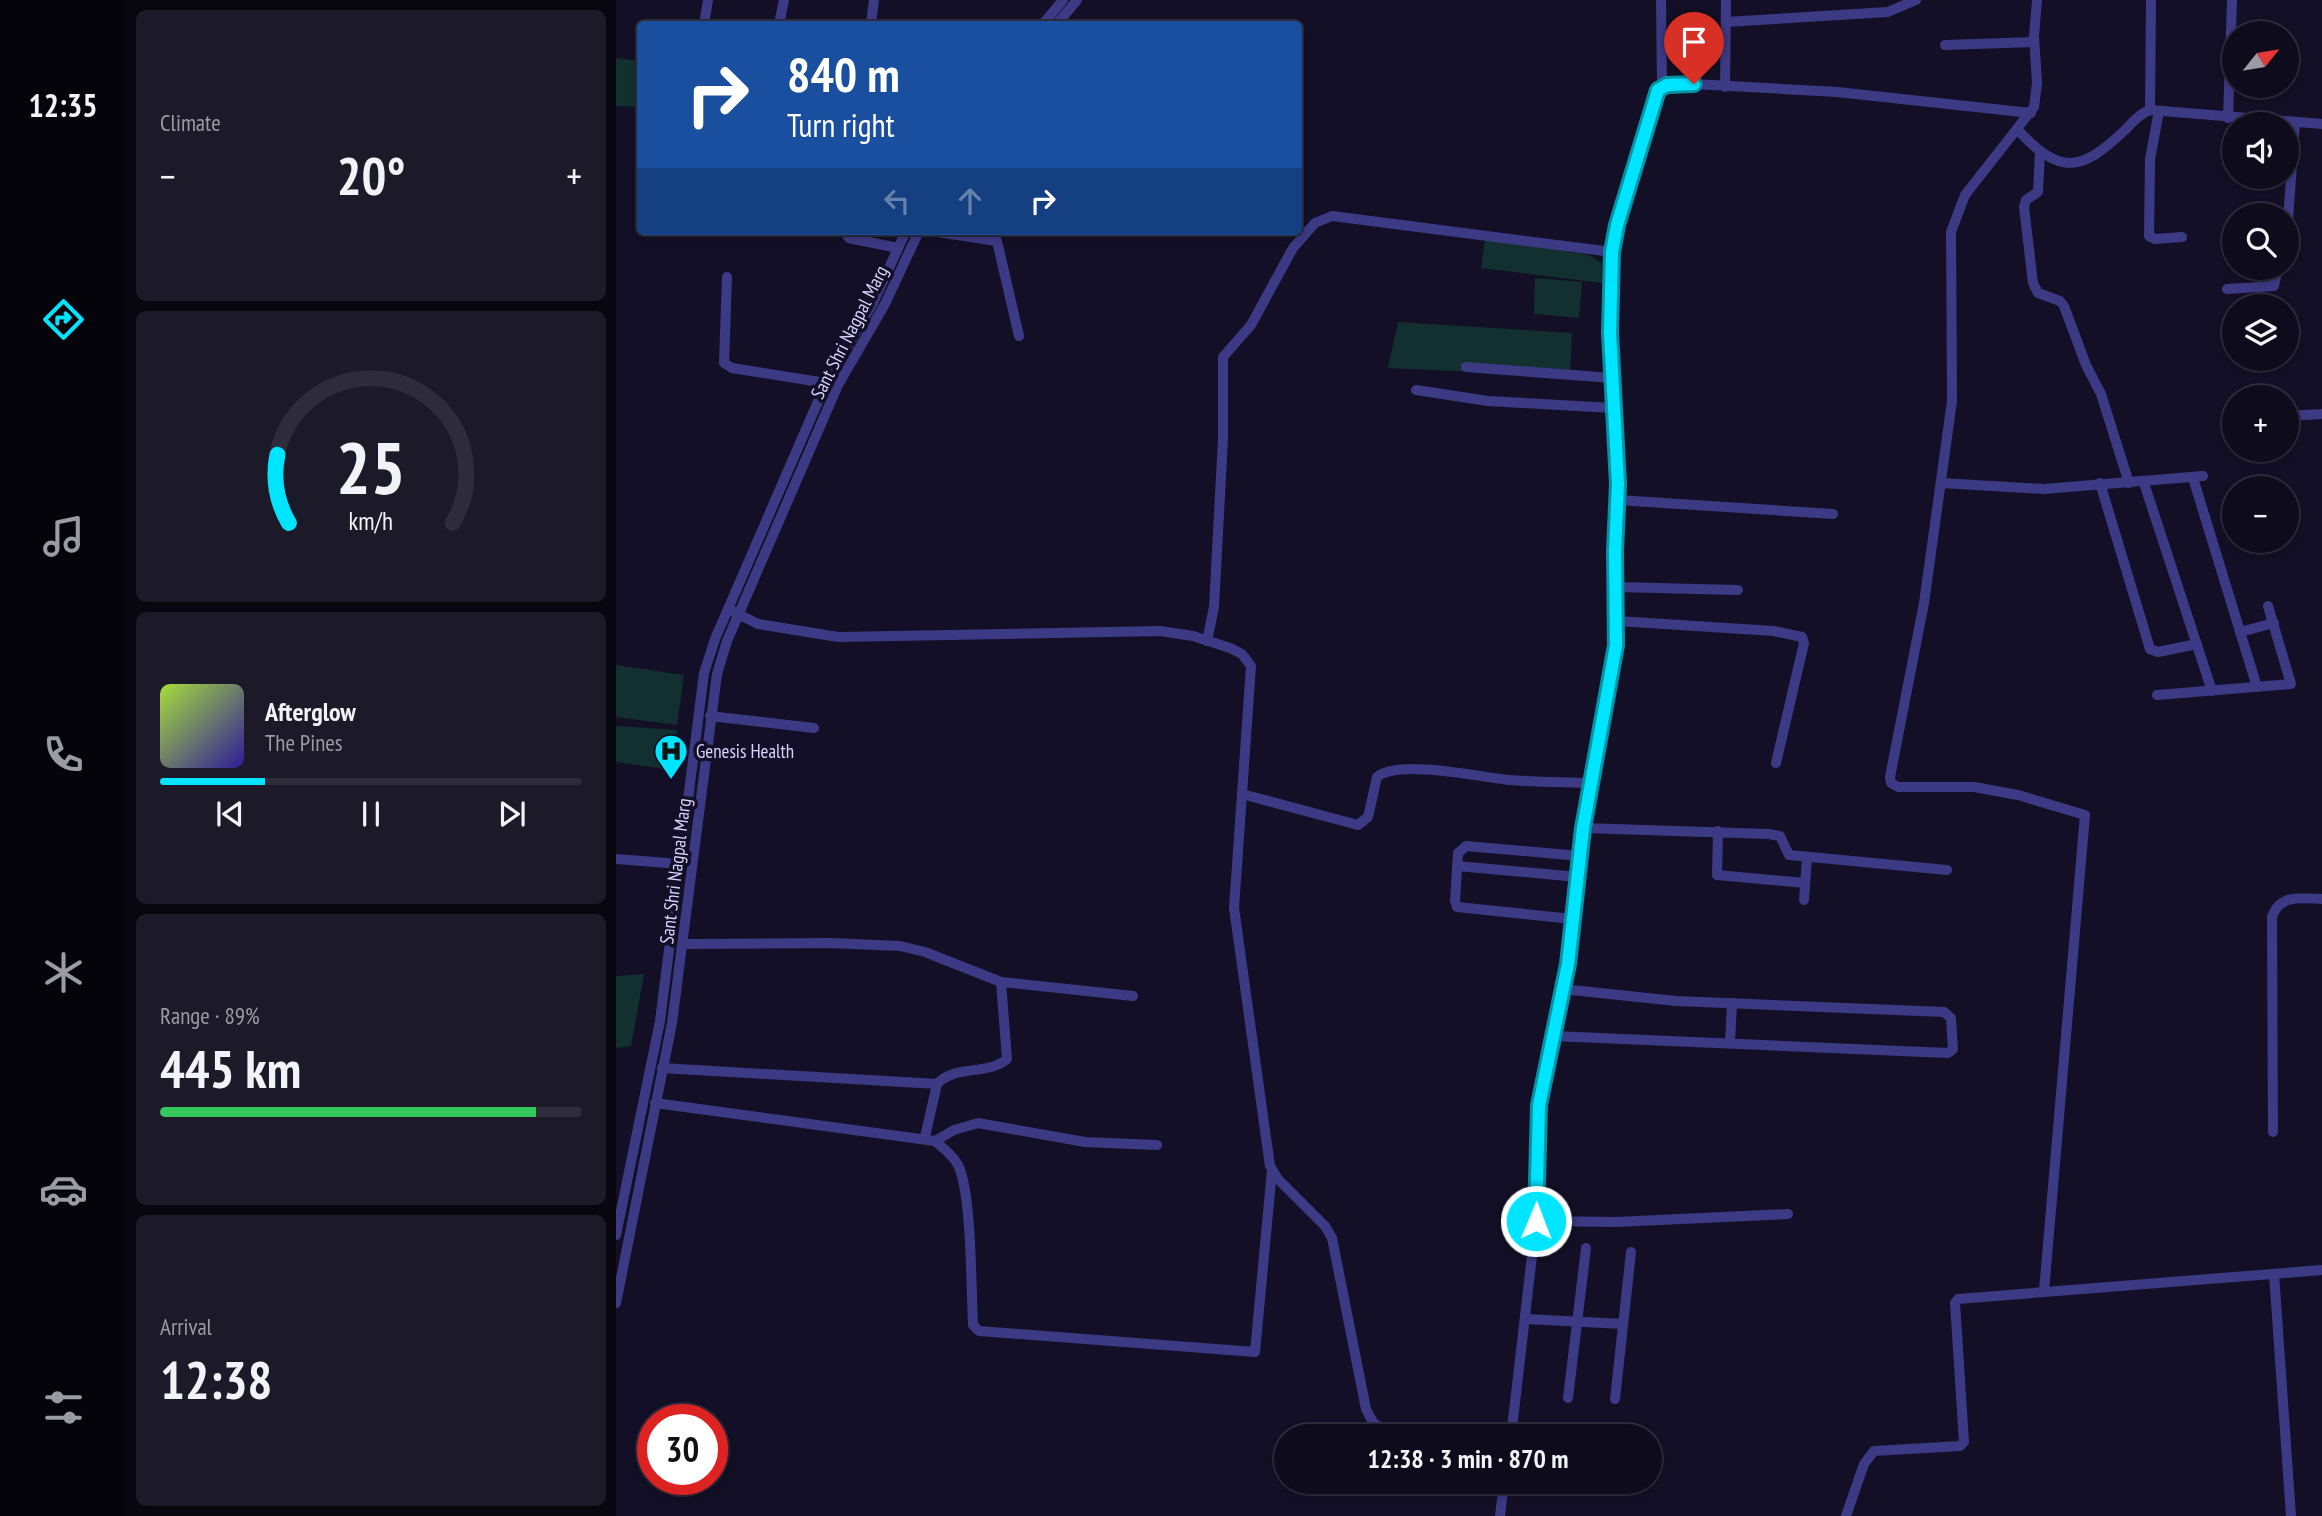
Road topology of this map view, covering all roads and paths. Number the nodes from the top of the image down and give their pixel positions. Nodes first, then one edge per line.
1 (708, 0) edge
2 (784, 0) edge
3 (874, 0) edge
4 (1063, 0) edge
5 (1077, 0) edge
6 (1661, 0) edge
7 (1726, 0) edge
8 (1916, 0) edge
9 (2037, 0) edge
10 (2151, 0) edge
11 (2232, 0) edge
12 (704, 21) edge
13 (780, 21) edge
14 (871, 21) edge
15 (1046, 21) edge
16 (1060, 21) edge
17 (1726, 22) junction
18 (2034, 42) junction
19 (1945, 45) dead end
20 (1662, 86) junction
21 (1725, 87) junction
22 (2155, 110) junction
23 (2228, 112) edge
24 (2031, 113) junction
25 (2222, 117) edge
26 (2299, 122) edge
27 (2322, 124) edge
28 (2017, 129) junction
29 (2040, 152) junction
30 (846, 235) edge
31 (904, 235) edge
32 (917, 235) edge
33 (957, 235) edge
34 (2182, 237) dead end
35 (898, 248) junction
36 (1612, 252) junction
37 (727, 277) dead end
38 (2275, 280) edge
39 (2227, 289) dead end
40 (1019, 336) dead end
41 (1466, 367) dead end
42 (1612, 379) junction
43 (826, 383) junction
44 (1416, 390) dead end
45 (1613, 408) junction
46 (2322, 414) edge
47 (2299, 415) edge
48 (1942, 483) junction
49 (2100, 483) junction
50 (2129, 483) junction
51 (2144, 483) junction
52 (1618, 500) junction
53 (1833, 514) dead end
54 (1616, 587) junction
55 (1738, 590) dead end
56 (2268, 606) dead end
57 (728, 609) junction
58 (739, 615) junction
59 (1617, 621) junction
60 (2274, 623) junction
61 (2240, 632) junction
62 (1207, 641) junction
63 (2197, 644) junction
64 (2258, 687) junction
65 (2212, 691) junction
66 (2157, 695) dead end
67 (710, 716) junction
68 (814, 728) dead end
69 (1776, 763) dead end
70 (1590, 783) junction
71 (1242, 794) junction
72 (1583, 828) junction
73 (1718, 831) junction
74 (695, 855) junction
75 (1580, 856) junction
76 (1807, 857) junction
77 (680, 858) junction
78 (616, 859) edge
79 (1457, 866) junction
80 (1947, 870) dead end
81 (1578, 877) junction
82 (1805, 883) junction
83 (2322, 899) edge
84 (1804, 900) dead end
85 (1573, 919) junction
86 (684, 944) junction
87 (1000, 982) junction
88 (1562, 989) junction
89 (1133, 996) dead end
90 (1732, 1003) junction
91 (1553, 1036) junction
92 (1730, 1043) junction
93 (662, 1068) junction
94 (937, 1084) junction
95 (655, 1103) junction
96 (2273, 1132) dead end
97 (925, 1137) junction
98 (935, 1141) junction
99 (1157, 1145) dead end
100 (1272, 1170) junction
101 (628, 1177) junction
102 (616, 1178) edge
103 (1788, 1214) dead end
104 (1536, 1221) junction
105 (617, 1222) edge
106 (616, 1235) edge
107 (1586, 1248) dead end
108 (1631, 1252) dead end
109 (2322, 1270) edge
110 (2274, 1274) junction
111 (2044, 1291) junction
112 (616, 1303) edge
113 (1527, 1319) junction
114 (1577, 1321) junction
115 (1623, 1324) junction
116 (1568, 1398) dead end
117 (1615, 1399) dead end
118 (1374, 1424) edge
119 (1513, 1424) edge
120 (1503, 1494) edge
121 (1500, 1516) edge
122 (1846, 1516) edge
123 (2291, 1516) edge

1 - 12 street
2 - 13 street
3 - 14 street
4 - 15 street
5 - 16 street
6 - 20 street
7 - 17 street
8 - 17 street
9 - 18 street
10 - 22 street
11 - 23 street
17 - 21 street
18 - 19 street
18 - 24 street
20 - 21 street
20 - 36 street
21 - 24 street
22 - 25 street
22 - 29 street
22 - 34 street
24 - 28 street
26 - 27 street
28 - 29 street
28 - 48 street
29 - 50 street
30 - 35 street
31 - 35 street, Sant Shri Nagpal Marg
32 - 58 street, Sant Shri Nagpal Marg
33 - 40 street
35 - 43 street, Sant Shri Nagpal Marg
36 - 42 street
36 - 62 street
37 - 43 street
38 - 39 street
41 - 42 street
42 - 45 street
43 - 57 street, Sant Shri Nagpal Marg
44 - 45 street
45 - 52 street
46 - 47 street
48 - 49 street
48 - 111 street
49 - 50 street
49 - 63 street
50 - 51 street
51 - 61 street
51 - 63 street
52 - 53 street
52 - 54 street
54 - 55 street
54 - 59 street
56 - 60 street
57 - 58 street
57 - 77 street, Sant Shri Nagpal Marg
58 - 62 street
58 - 67 street, Sant Shri Nagpal Marg
59 - 69 street
59 - 70 street
60 - 61 street
60 - 64 street
61 - 64 street
62 - 71 street
63 - 65 street
64 - 65 street
65 - 66 street
67 - 68 street
67 - 74 street, Sant Shri Nagpal Marg
70 - 71 street
70 - 72 street
71 - 100 street
72 - 73 street
72 - 75 street
73 - 76 street
73 - 82 street
74 - 77 street
74 - 86 street, Sant Shri Nagpal Marg
75 - 79 street
75 - 81 street
76 - 80 street
76 - 82 street
77 - 78 street
77 - 101 street, Sant Shri Nagpal Marg
79 - 81 street
79 - 85 street
81 - 85 street
82 - 84 street
83 - 96 street
85 - 88 street
86 - 87 street
86 - 93 street, Sant Shri Nagpal Marg
87 - 89 street
87 - 94 street
88 - 90 street
88 - 91 street
90 - 92 street
90 - 92 street
91 - 92 street
91 - 104 street
93 - 94 street
93 - 95 street, Sant Shri Nagpal Marg
94 - 97 street
95 - 97 street
95 - 112 street, Sant Shri Nagpal Marg
97 - 98 street
98 - 99 street
98 - 100 street
100 - 118 street
101 - 102 street
101 - 105 street, Sant Shri Nagpal Marg
103 - 104 street
104 - 113 street
105 - 106 street, Sant Shri Nagpal Marg
107 - 114 street
108 - 115 street
109 - 110 street
110 - 111 street
110 - 123 street
111 - 122 street
113 - 114 street
113 - 119 street
114 - 115 street
114 - 116 street
115 - 117 street
120 - 121 street

